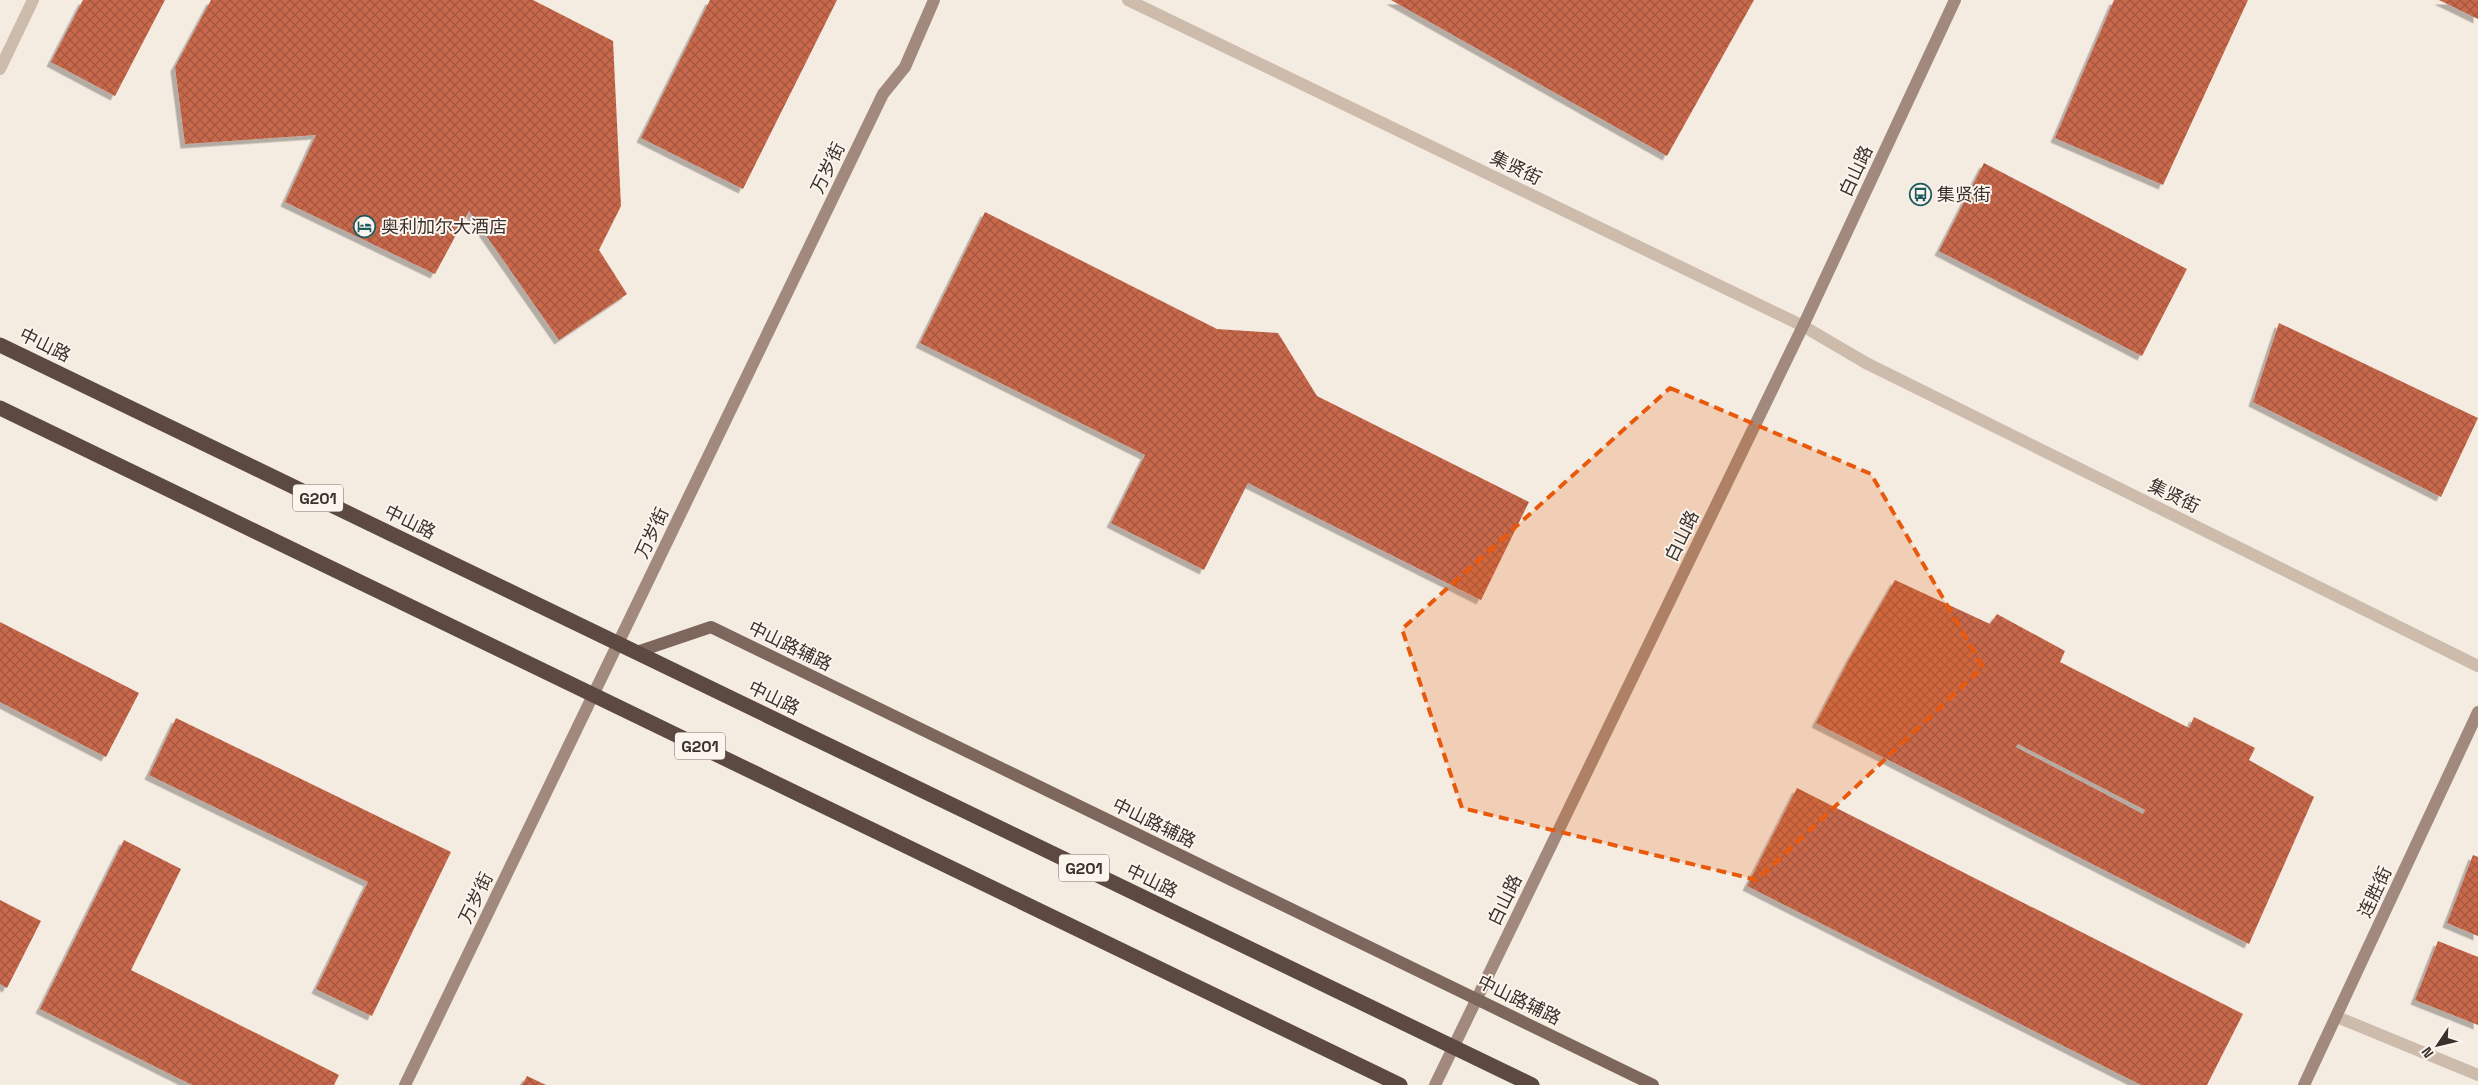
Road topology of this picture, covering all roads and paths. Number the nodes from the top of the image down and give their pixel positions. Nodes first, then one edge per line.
1 (33, 0) edge
2 (934, 0) edge
3 (1128, 0) edge
4 (1955, 0) edge
5 (0, 69) edge
6 (1803, 326) junction
7 (0, 344) edge
8 (0, 408) edge
9 (618, 643) junction
10 (636, 652) junction
11 (2478, 666) edge
12 (593, 695) junction
13 (2478, 712) edge
14 (1476, 999) junction
15 (2337, 1017) junction
16 (1453, 1047) junction
17 (2478, 1075) edge
18 (405, 1085) edge
19 (1400, 1085) edge
20 (1435, 1085) edge
21 (1532, 1085) edge
22 (1653, 1085) edge
23 (2304, 1085) edge

1 - 5 street
2 - 9 main road, 万岁街
3 - 6 street, 集贤街
4 - 6 main road, 白山路
6 - 11 street, 集贤街
6 - 14 main road, 白山路
7 - 9 highway, 中山路 / G201
8 - 12 highway, G201
9 - 10 highway, 中山路 / G201
9 - 12 main road, 万岁街
10 - 14 main road, 中山路辅路
10 - 16 highway, 中山路 / G201
12 - 18 main road, 万岁街
12 - 19 highway, G201
13 - 15 main road, 连胜街
14 - 16 main road, 白山路
14 - 22 main road, 中山路辅路
15 - 17 street
15 - 23 main road, 连胜街
16 - 20 main road, 白山路
16 - 21 highway, 中山路 / G201

